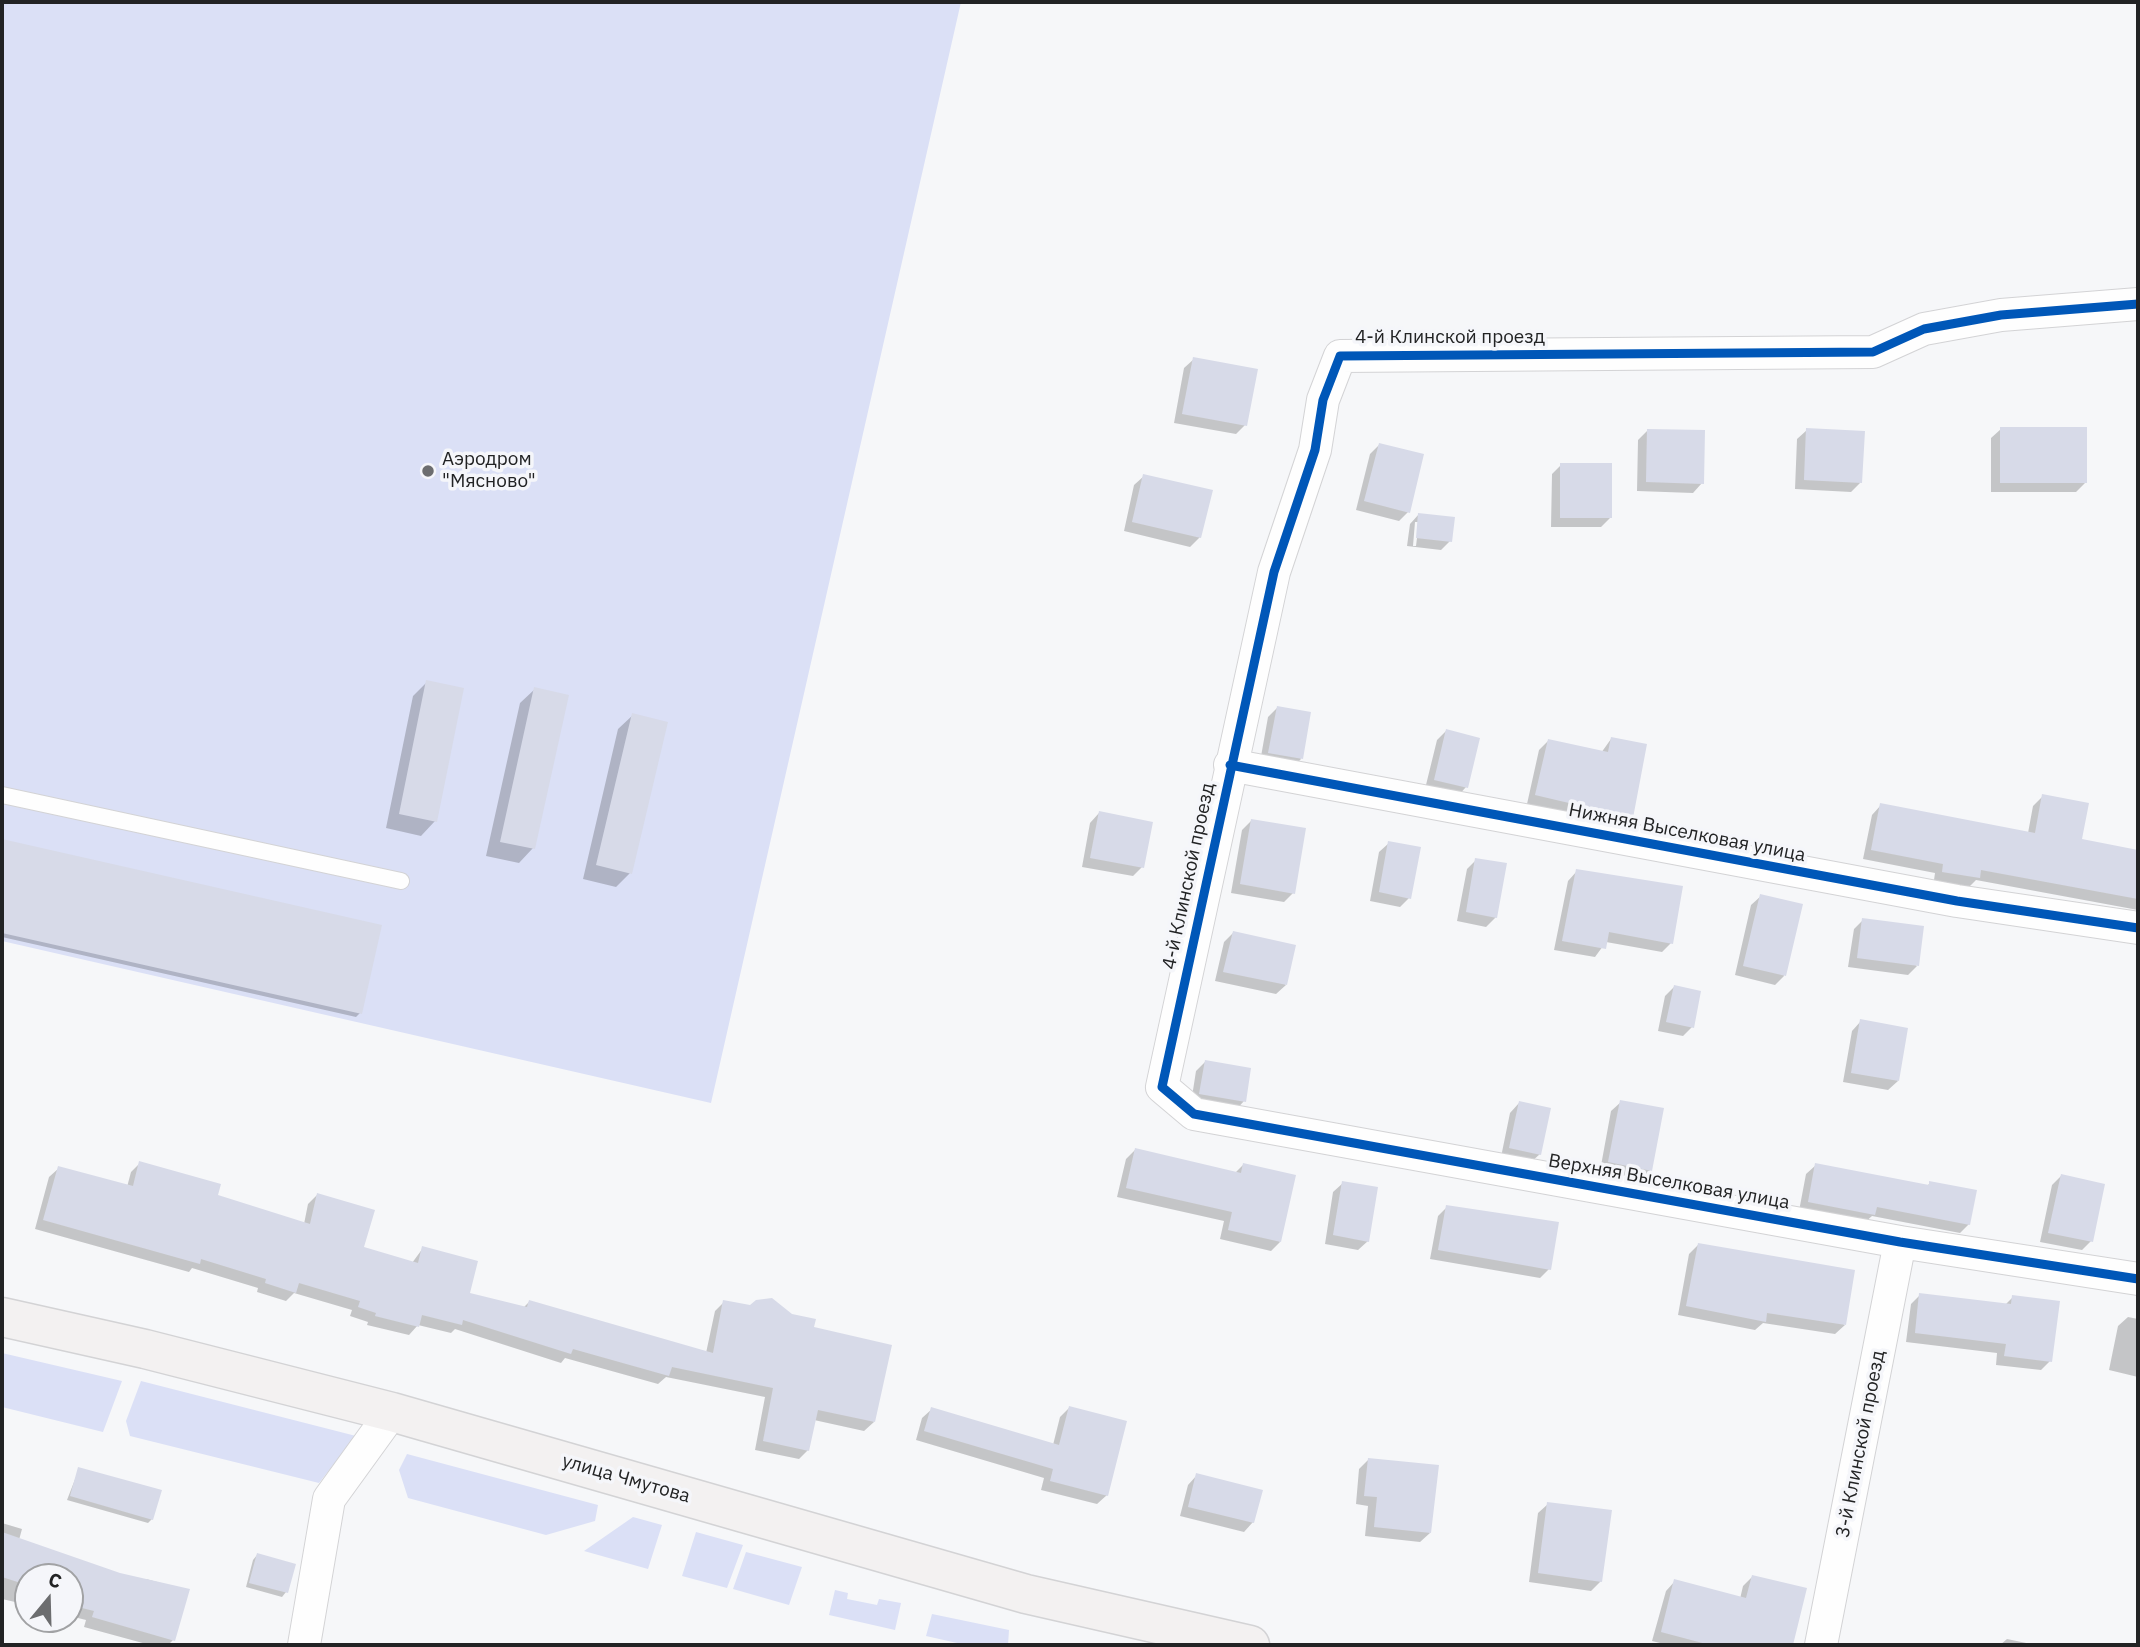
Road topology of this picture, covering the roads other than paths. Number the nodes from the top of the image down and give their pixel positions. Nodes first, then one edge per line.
1 (2138, 304) edge
2 (1230, 765) junction
3 (2, 795) edge
4 (401, 881) dead end
5 (2138, 928) edge
6 (1194, 1114) joint
7 (1900, 1242) junction
8 (2138, 1279) edge
9 (2, 1317) edge
10 (392, 1412) junction
11 (304, 1645) edge
12 (1250, 1645) edge
13 (1821, 1645) edge

1 - 2 street, 4-й Клинской проезд
2 - 5 street, Нижняя Выселковая улица
2 - 6 street, 4-й Клинской проезд
3 - 4 lane
6 - 7 street, Верхняя Выселковая улица
7 - 8 street, Верхняя Выселковая улица
7 - 13 street, 3-й Клинской проезд
9 - 10 main road, улица Чмутова
10 - 11 street
10 - 12 main road, улица Чмутова

